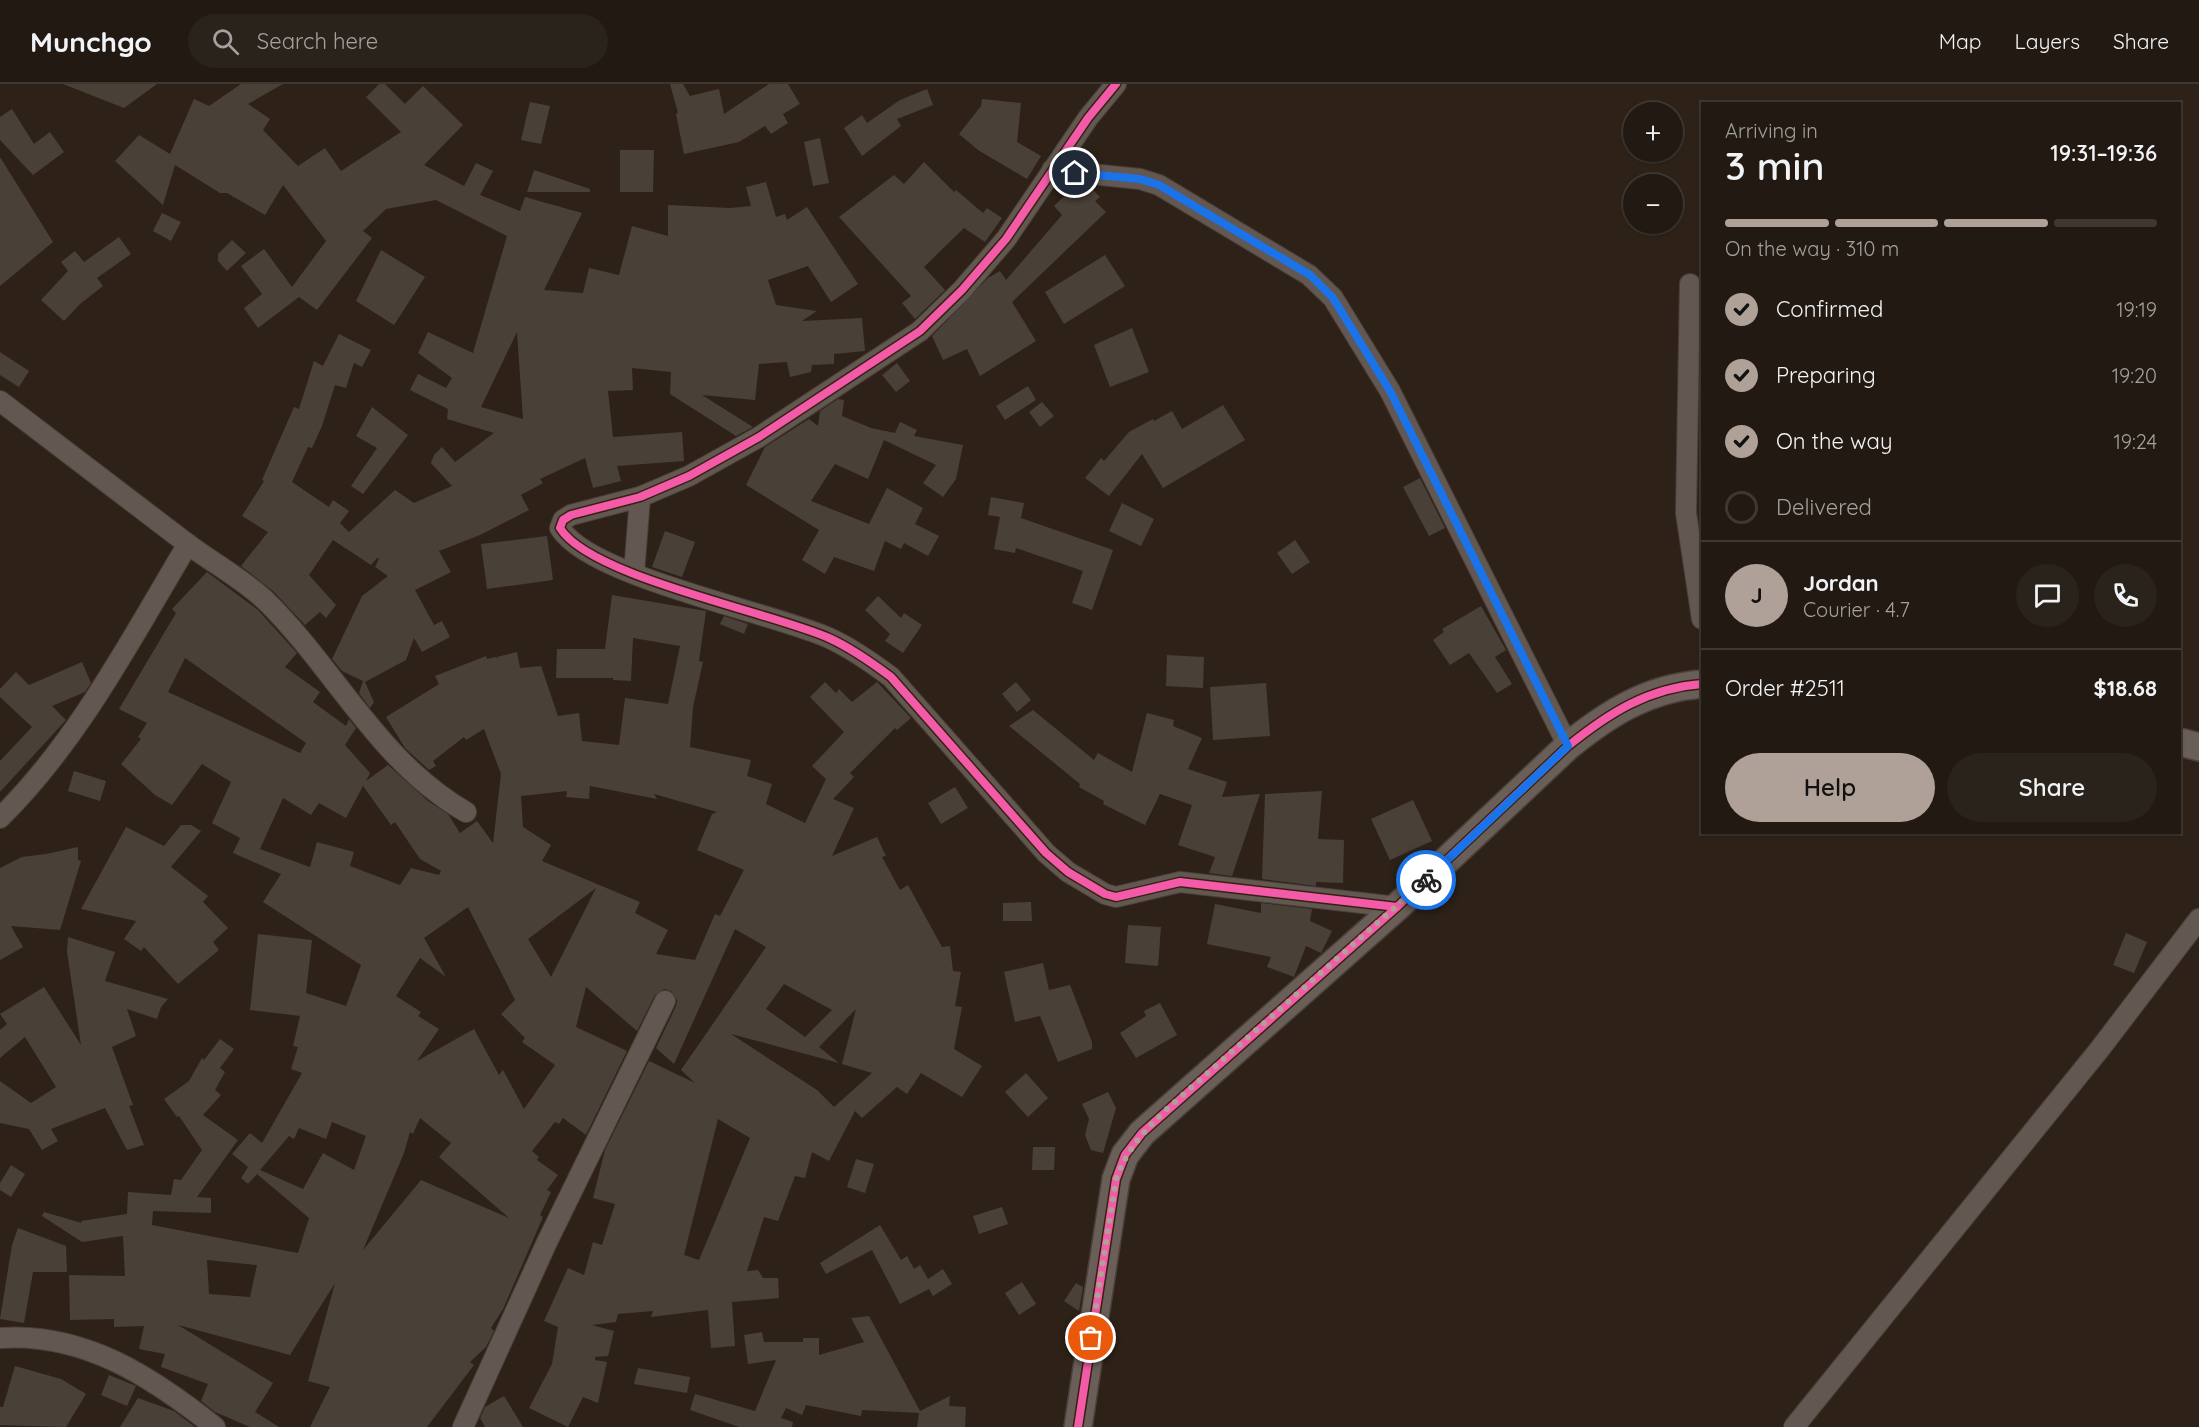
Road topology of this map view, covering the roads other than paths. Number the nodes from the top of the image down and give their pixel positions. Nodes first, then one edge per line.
1 (1116, 84) edge
2 (1052, 170) junction
3 (1690, 284) dead end
4 (0, 401) edge
5 (640, 497) junction
6 (188, 544) junction
7 (634, 573) junction
8 (1701, 612) edge
9 (1701, 684) edge
10 (2181, 742) edge
11 (1568, 746) junction
12 (2199, 747) edge
13 (466, 812) dead end
14 (0, 818) edge
15 (1397, 907) junction
16 (2199, 919) edge
17 (665, 1001) dead end
18 (0, 1338) edge
19 (215, 1427) edge
20 (463, 1427) edge
21 (1078, 1427) edge
22 (1794, 1427) edge

1 - 2 street
2 - 5 street
2 - 11 street
3 - 8 street
4 - 6 street
5 - 7 street
5 - 7 street
6 - 13 street
6 - 14 street
7 - 15 street
9 - 11 street
10 - 12 street
11 - 15 street
15 - 21 street
16 - 22 street
17 - 20 street
18 - 19 street

